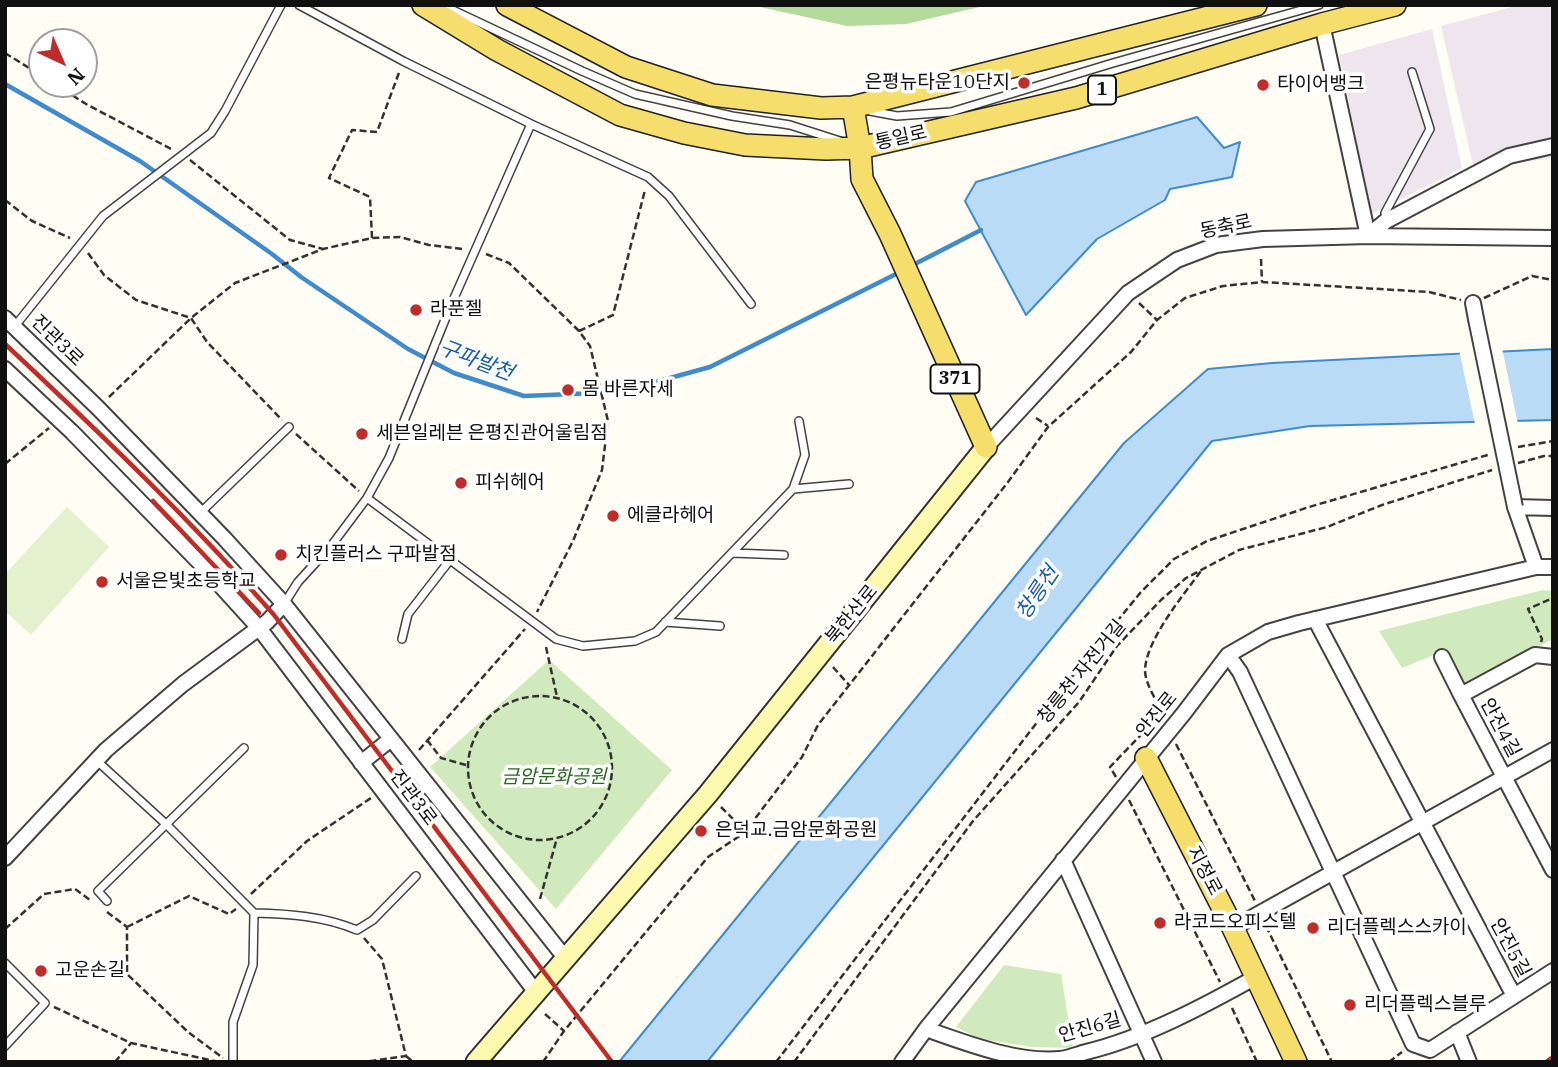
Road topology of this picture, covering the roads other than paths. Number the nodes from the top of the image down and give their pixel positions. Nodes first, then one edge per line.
1 (281, 5) edge
2 (299, 5) edge
3 (423, 5) edge
4 (442, 5) edge
5 (507, 5) edge
6 (1256, 5) edge
7 (1395, 5) edge
8 (1321, 15) edge
9 (1412, 72) dead end
10 (853, 107) junction
11 (531, 124) junction
12 (1553, 146) edge
13 (860, 148) junction
14 (1386, 221) junction
15 (1368, 236) junction
16 (1553, 238) edge
17 (1473, 303) road end
18 (751, 304) dead end
19 (10, 322) edge
20 (5, 369) edge
21 (799, 421) dead end
22 (289, 427) road end
23 (986, 447) junction
24 (849, 484) dead end
25 (793, 489) junction
26 (367, 498) junction
27 (1515, 507) junction
28 (1553, 508) edge
29 (200, 513) junction
30 (733, 553) junction
31 (784, 555) dead end
32 (450, 560) junction
33 (1536, 567) junction
34 (1553, 567) edge
35 (284, 604) junction
36 (1315, 619) junction
37 (665, 622) junction
38 (720, 626) dead end
39 (259, 628) junction
40 (402, 639) dead end
41 (1228, 655) junction
42 (1442, 657) dead end
43 (1553, 657) edge
44 (1461, 695) junction
45 (391, 740) junction
46 (244, 748) dead end
47 (1553, 750) edge
48 (1146, 758) junction
49 (96, 760) junction
50 (361, 763) junction
51 (1504, 777) junction
52 (1422, 823) junction
53 (167, 825) junction
54 (5, 858) edge
55 (1063, 860) junction
56 (1553, 870) edge
57 (1333, 872) junction
58 (416, 876) dead end
59 (107, 901) dead end
60 (254, 913) junction
61 (1233, 928) junction
62 (566, 960) junction
63 (5, 963) edge
64 (1553, 971) edge
65 (1256, 977) junction
66 (536, 991) junction
67 (1514, 996) junction
68 (926, 1029) junction
69 (1457, 1032) junction
70 (1141, 1033) junction
71 (5, 1046) edge
72 (1060, 1060) edge
73 (231, 1062) edge
74 (476, 1062) edge
75 (902, 1062) edge
76 (1154, 1062) edge
77 (1296, 1062) edge
78 (1469, 1062) edge

1 - 19 lane
2 - 11 lane
3 - 13 main road, 통일로 / 1
4 - 13 lane
5 - 10 main road, 1
6 - 10 main road, 1
7 - 8 main road, 통일로 / 1
8 - 10 lane
8 - 13 main road, 통일로 / 1
8 - 15 street
9 - 14 lane
10 - 13 main road, 371
11 - 18 lane
11 - 26 lane
12 - 14 street
13 - 23 main road, 371
14 - 15 street
15 - 16 street, 동축로
15 - 23 street, 동축로
17 - 27 street, bridge
19 - 29 street, 진관3로
20 - 39 street, 진관3로
21 - 25 lane
22 - 29 lane
23 - 62 main road, 북한산로
24 - 25 lane
25 - 30 lane
26 - 32 lane
26 - 35 lane
27 - 28 street
27 - 33 street
29 - 35 street, 진관3로
30 - 31 lane
30 - 37 lane
32 - 37 lane
32 - 40 lane
33 - 34 street, 안진로
33 - 36 street, 안진로
35 - 39 street
35 - 45 street, 진관3로
36 - 41 street, 안진로
36 - 52 street, 안진5길
37 - 38 lane
39 - 49 street
39 - 50 street, 진관3로
41 - 48 street, 안진로
41 - 57 street, 안진5길
42 - 44 street
43 - 44 street, 안진4길
44 - 51 street, 안진4길
45 - 50 street
45 - 62 street, 진관3로
46 - 53 lane
47 - 51 street
48 - 55 street, 안진로
48 - 61 main road, 지정로
49 - 53 lane
49 - 54 street
50 - 66 street, 진관3로
51 - 52 street
51 - 56 street, 안진4길
52 - 57 street
52 - 67 street, 안진5길
53 - 59 lane
53 - 60 lane
55 - 68 street, 안진로
55 - 70 street
57 - 61 street
57 - 69 street, 안진5길
58 - 60 lane
60 - 73 lane
61 - 65 main road, 지정로
62 - 66 main road, 북한산로
63 - 71 lane
64 - 67 street
65 - 70 street, 안진6길
65 - 77 main road, 지정로
66 - 74 main road, 북한산로
67 - 69 street, 안진5길
68 - 72 street, 안진6길
68 - 75 street, 안진로
69 - 78 street
70 - 72 street, 안진6길
70 - 76 street

